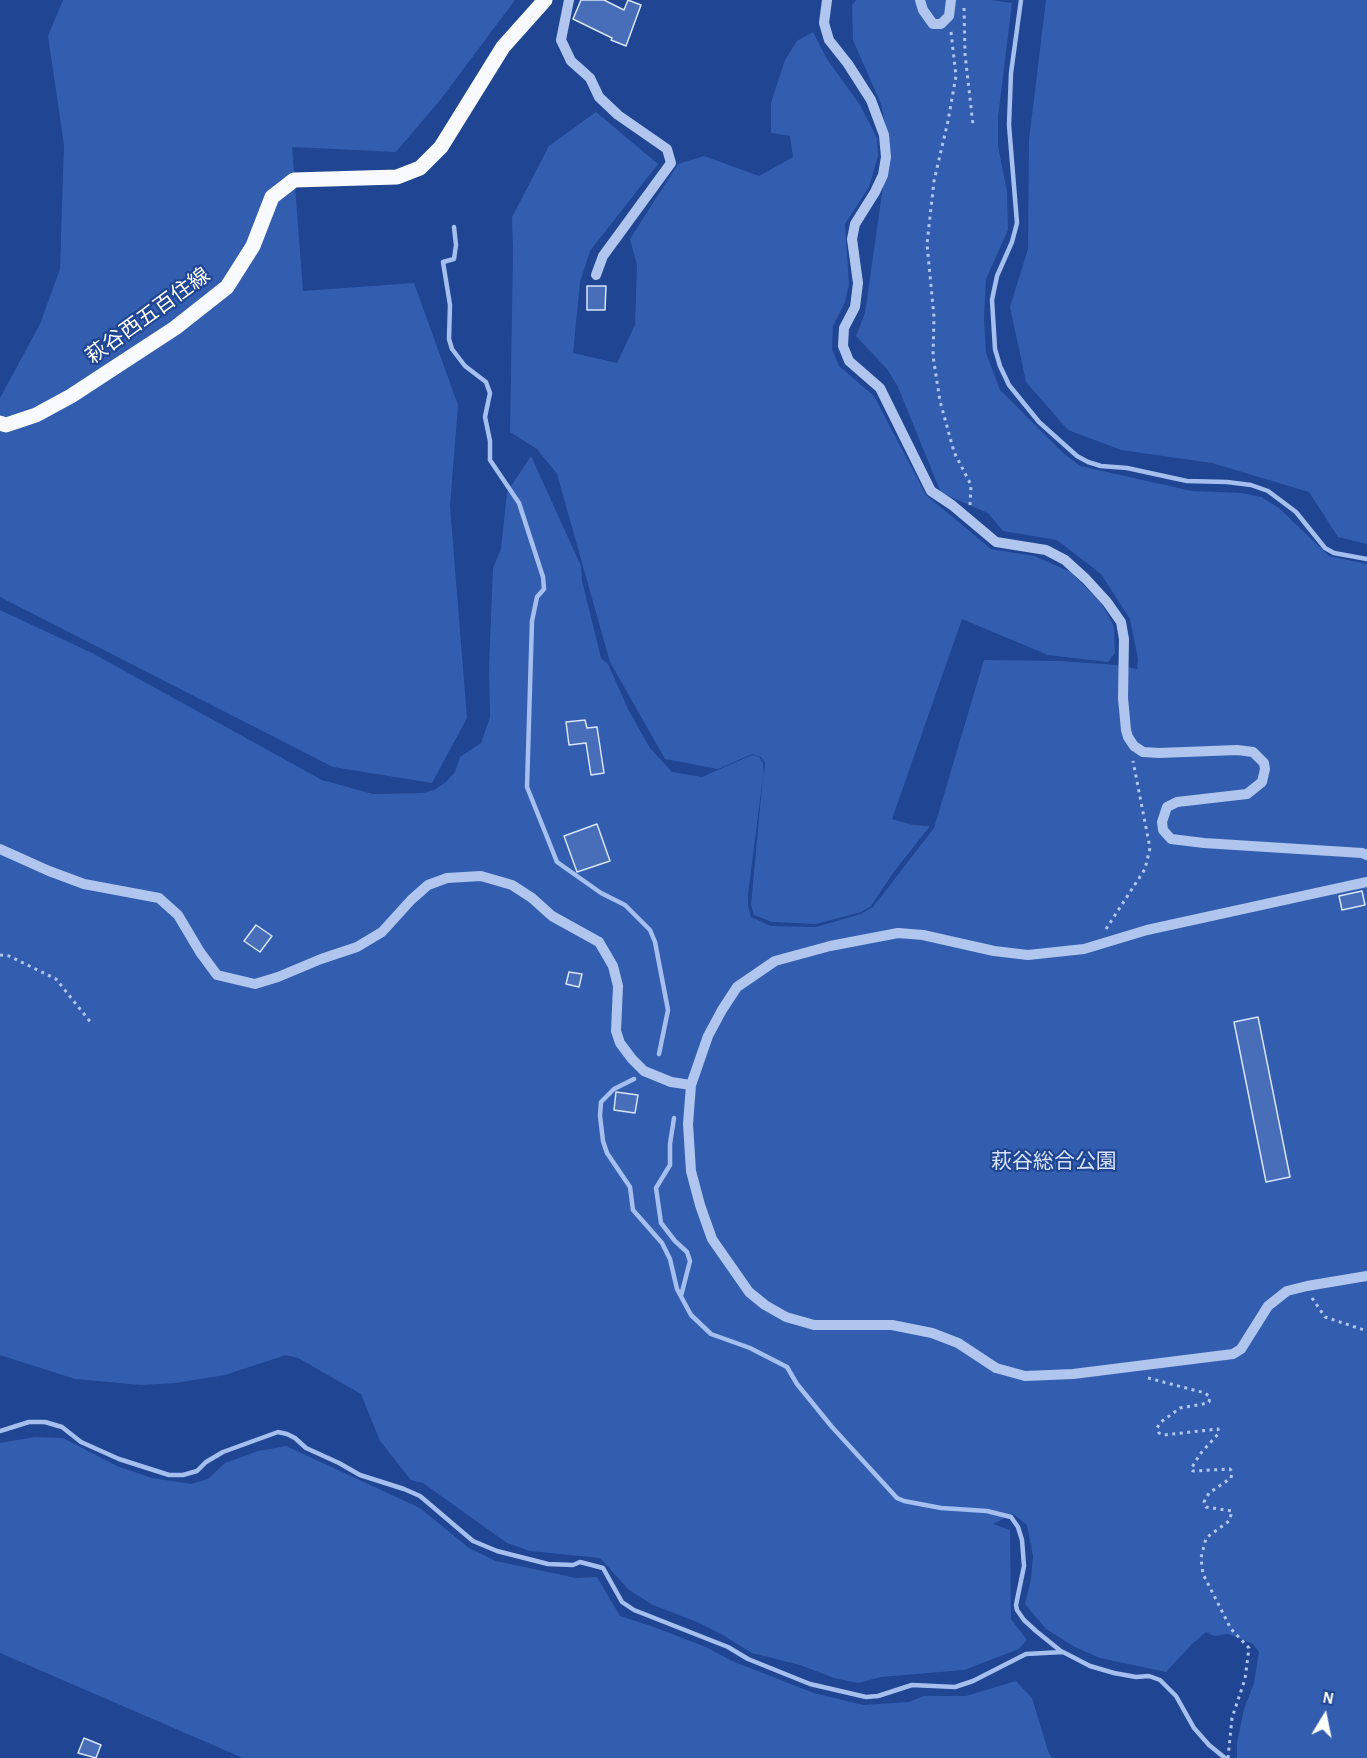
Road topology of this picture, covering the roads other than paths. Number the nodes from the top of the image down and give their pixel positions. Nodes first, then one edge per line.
1 (545, 0) edge
2 (569, 0) edge
3 (827, 0) edge
4 (920, 0) edge
5 (951, 0) edge
6 (596, 275) dead end
7 (0, 423) edge
8 (0, 849) edge
9 (1367, 855) edge
10 (1367, 882) edge
11 (691, 1085) junction
12 (1367, 1276) edge

1 - 7 main road, 萩谷西五百住線
2 - 6 street
3 - 9 street
4 - 5 street
8 - 11 street
10 - 11 street
11 - 12 street

